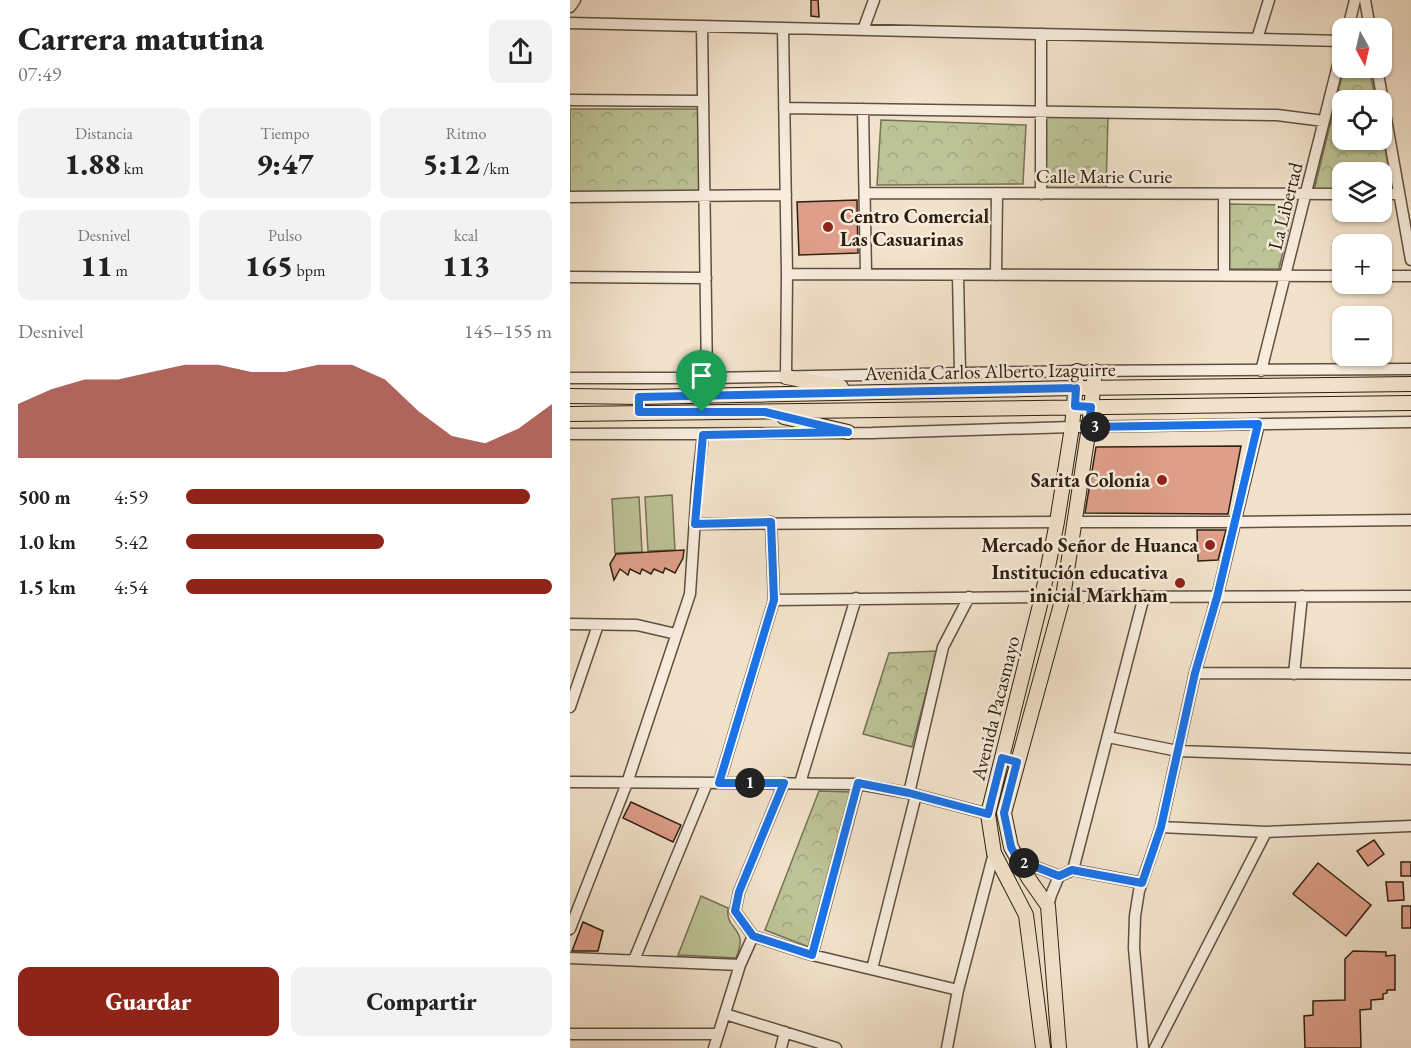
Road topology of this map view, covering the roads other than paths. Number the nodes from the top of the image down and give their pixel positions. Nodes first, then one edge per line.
1 (575, 0) edge
2 (874, 0) edge
3 (1269, 0) edge
4 (1355, 0) edge
5 (1365, 0) edge
6 (570, 7) edge
7 (1350, 18) edge
8 (1368, 18) edge
9 (570, 23) edge
10 (702, 26) junction
11 (783, 28) junction
12 (863, 30) junction
13 (1041, 34) junction
14 (1257, 39) junction
15 (1332, 41) edge
16 (1335, 78) edge
17 (1379, 78) edge
18 (570, 100) edge
19 (703, 101) junction
20 (784, 108) junction
21 (863, 110) junction
22 (1040, 112) junction
23 (1324, 121) junction
24 (865, 194) junction
25 (997, 194) junction
26 (1041, 194) junction
27 (1224, 194) junction
28 (1332, 194) edge
29 (1392, 194) edge
30 (1399, 194) junction
31 (786, 195) junction
32 (1306, 195) junction
33 (705, 196) junction
34 (570, 197) edge
35 (1411, 260) edge
36 (787, 274) junction
37 (866, 274) junction
38 (958, 275) junction
39 (996, 275) junction
40 (1224, 275) junction
41 (1286, 276) junction
42 (1332, 276) edge
43 (1392, 276) edge
44 (1411, 276) edge
45 (570, 277) edge
46 (706, 278) junction
47 (1411, 369) edge
48 (1077, 371) junction
49 (1095, 371) junction
50 (1261, 371) junction
51 (960, 374) junction
52 (786, 377) junction
53 (1411, 377) edge
54 (570, 378) edge
55 (707, 378) junction
56 (1385, 384) junction
57 (1411, 384) edge
58 (1076, 388) junction
59 (1093, 388) junction
60 (869, 393) junction
61 (570, 396) edge
62 (639, 397) junction
63 (1395, 403) junction
64 (1411, 403) edge
65 (1075, 406) junction
66 (1091, 407) junction
67 (1411, 408) edge
68 (639, 412) junction
69 (765, 412) junction
70 (570, 414) edge
71 (1411, 422) edge
72 (1258, 424) junction
73 (1072, 427) junction
74 (1089, 427) junction
75 (848, 432) junction
76 (570, 434) edge
77 (703, 435) junction
78 (1411, 520) edge
79 (771, 522) junction
80 (1057, 522) junction
81 (1075, 522) junction
82 (1234, 522) junction
83 (695, 524) junction
84 (1144, 596) junction
85 (1302, 596) junction
86 (1411, 596) edge
87 (969, 597) junction
88 (1042, 597) junction
89 (1063, 597) junction
90 (1217, 597) junction
91 (856, 598) junction
92 (774, 600) junction
93 (570, 624) edge
94 (598, 625) junction
95 (676, 634) junction
96 (1195, 673) junction
97 (1294, 674) junction
98 (1411, 674) edge
99 (570, 707) edge
100 (1108, 737) junction
101 (1178, 751) junction
102 (1002, 758) junction
103 (1411, 759) edge
104 (1017, 762) junction
105 (570, 782) edge
106 (627, 783) junction
107 (707, 783) junction
108 (719, 783) junction
109 (784, 783) junction
110 (800, 783) junction
111 (858, 783) junction
112 (912, 794) junction
113 (988, 814) junction
114 (1411, 826) edge
115 (1161, 827) junction
116 (1266, 832) junction
117 (994, 853) junction
118 (1018, 860) junction
119 (1072, 870) junction
120 (1059, 876) junction
121 (1142, 883) junction
122 (1048, 906) junction
123 (570, 929) edge
124 (753, 936) junction
125 (812, 955) junction
126 (570, 958) edge
127 (634, 960) junction
128 (740, 965) junction
129 (872, 969) junction
130 (958, 990) junction
131 (1056, 1006) junction
132 (1038, 1008) junction
133 (724, 1014) junction
134 (1141, 1026) junction
135 (785, 1032) junction
136 (570, 1034) edge
137 (718, 1034) junction
138 (1161, 1037) junction
139 (714, 1048) edge
140 (781, 1048) edge
141 (836, 1048) edge
142 (947, 1048) edge
143 (1043, 1048) edge
144 (1059, 1048) edge
145 (1143, 1048) edge
146 (1155, 1048) edge

1 - 6 street
2 - 12 street
3 - 14 street
4 - 7 street
5 - 8 street
9 - 10 street
10 - 11 street
10 - 19 street
11 - 12 street
11 - 20 street
12 - 13 street
13 - 14 street
13 - 22 street
14 - 15 street
16 - 23 street, La Libertad
17 - 30 street
18 - 19 street
19 - 33 street
20 - 21 street
20 - 31 street
21 - 22 street
21 - 24 street
22 - 23 street
22 - 26 street
23 - 32 street, La Libertad
24 - 25 street, Calle Marie Curie
24 - 37 street
25 - 26 street, Calle Marie Curie
25 - 39 street
26 - 27 street, Calle Marie Curie
27 - 32 street, Calle Marie Curie
27 - 40 street
28 - 32 street, Calle Marie Curie
29 - 30 street
30 - 35 street
31 - 33 street
31 - 36 street
32 - 41 street, La Libertad
33 - 34 street
33 - 46 street
36 - 37 street
36 - 52 street
37 - 38 street
38 - 39 street
38 - 51 street
39 - 40 street
40 - 41 street
41 - 42 street
41 - 50 street, La Libertad
43 - 44 street
45 - 46 street
46 - 55 street
47 - 50 street
48 - 49 street
48 - 51 street
48 - 58 main road, Avenida Pacasmayo
49 - 50 street
49 - 59 main road, Avenida Pacasmayo
51 - 52 street
52 - 55 street
52 - 60 main road
53 - 56 main road
54 - 55 street
56 - 57 main road, Avenida Carlos Alberto Izaguirre
56 - 59 main road, Avenida Carlos Alberto Izaguirre
58 - 59 main road, Avenida Carlos Alberto Izaguirre
58 - 60 main road, Avenida Carlos Alberto Izaguirre
58 - 65 main road, Avenida Pacasmayo
59 - 66 main road, Avenida Pacasmayo
60 - 62 main road, Avenida Carlos Alberto Izaguirre
61 - 62 main road, Avenida Carlos Alberto Izaguirre
62 - 68 main road
63 - 64 main road, Avenida Carlos Alberto Izaguirre
63 - 66 main road, Avenida Carlos Alberto Izaguirre
63 - 67 main road
65 - 66 main road, Avenida Carlos Alberto Izaguirre
65 - 69 main road, Avenida Carlos Alberto Izaguirre
65 - 73 main road, Avenida Pacasmayo
66 - 74 main road, Avenida Pacasmayo
68 - 69 main road, Avenida Carlos Alberto Izaguirre
68 - 70 main road, Avenida Carlos Alberto Izaguirre
69 - 75 main road
71 - 72 street
72 - 74 street
72 - 82 street
73 - 74 street
73 - 75 street
73 - 80 main road, Avenida Pacasmayo
74 - 81 main road, Avenida Pacasmayo
75 - 77 street
76 - 77 street
77 - 83 street
78 - 82 street
79 - 80 street
79 - 83 street
79 - 92 street
80 - 88 main road, Avenida Pacasmayo
81 - 82 street
81 - 89 main road, Avenida Pacasmayo
82 - 90 street
83 - 95 street
84 - 89 street
84 - 90 street
84 - 100 street
85 - 86 street
85 - 90 street
85 - 97 street
87 - 88 street
87 - 91 street
87 - 112 street
88 - 102 main road, Avenida Pacasmayo
89 - 104 main road, Avenida Pacasmayo
90 - 96 street
91 - 92 street
91 - 110 street
92 - 108 street
93 - 94 street
94 - 95 street
94 - 99 street
95 - 106 street
96 - 97 street
96 - 101 street
97 - 98 street
100 - 101 street
100 - 119 street
101 - 103 street
101 - 115 street
102 - 104 main road
102 - 113 main road, Avenida Pacasmayo
104 - 118 main road, Avenida Pacasmayo
105 - 106 street
106 - 107 street
106 - 123 street
107 - 108 street
107 - 127 street
108 - 109 street
109 - 110 street
109 - 124 street
110 - 111 street
111 - 112 street
111 - 125 street
112 - 113 street
112 - 129 street
113 - 117 main road, Avenida Pacasmayo
114 - 116 street
115 - 116 street
115 - 121 street
116 - 138 street
117 - 130 street
117 - 132 main road, Avenida Pacasmayo
118 - 120 street
118 - 122 main road, Avenida Pacasmayo
119 - 120 street
119 - 121 street
120 - 122 street
121 - 134 street
122 - 131 main road, Avenida Pacasmayo
124 - 125 street
124 - 128 street
125 - 129 street
126 - 127 street
127 - 128 street
128 - 133 street
129 - 130 street
130 - 142 street
131 - 132 main road
131 - 144 main road, Avenida Pacasmayo
132 - 143 main road, Avenida Pacasmayo
133 - 135 street
133 - 137 street
134 - 138 street
134 - 145 street
135 - 140 street
135 - 141 street
136 - 137 street
137 - 139 street
138 - 146 street

